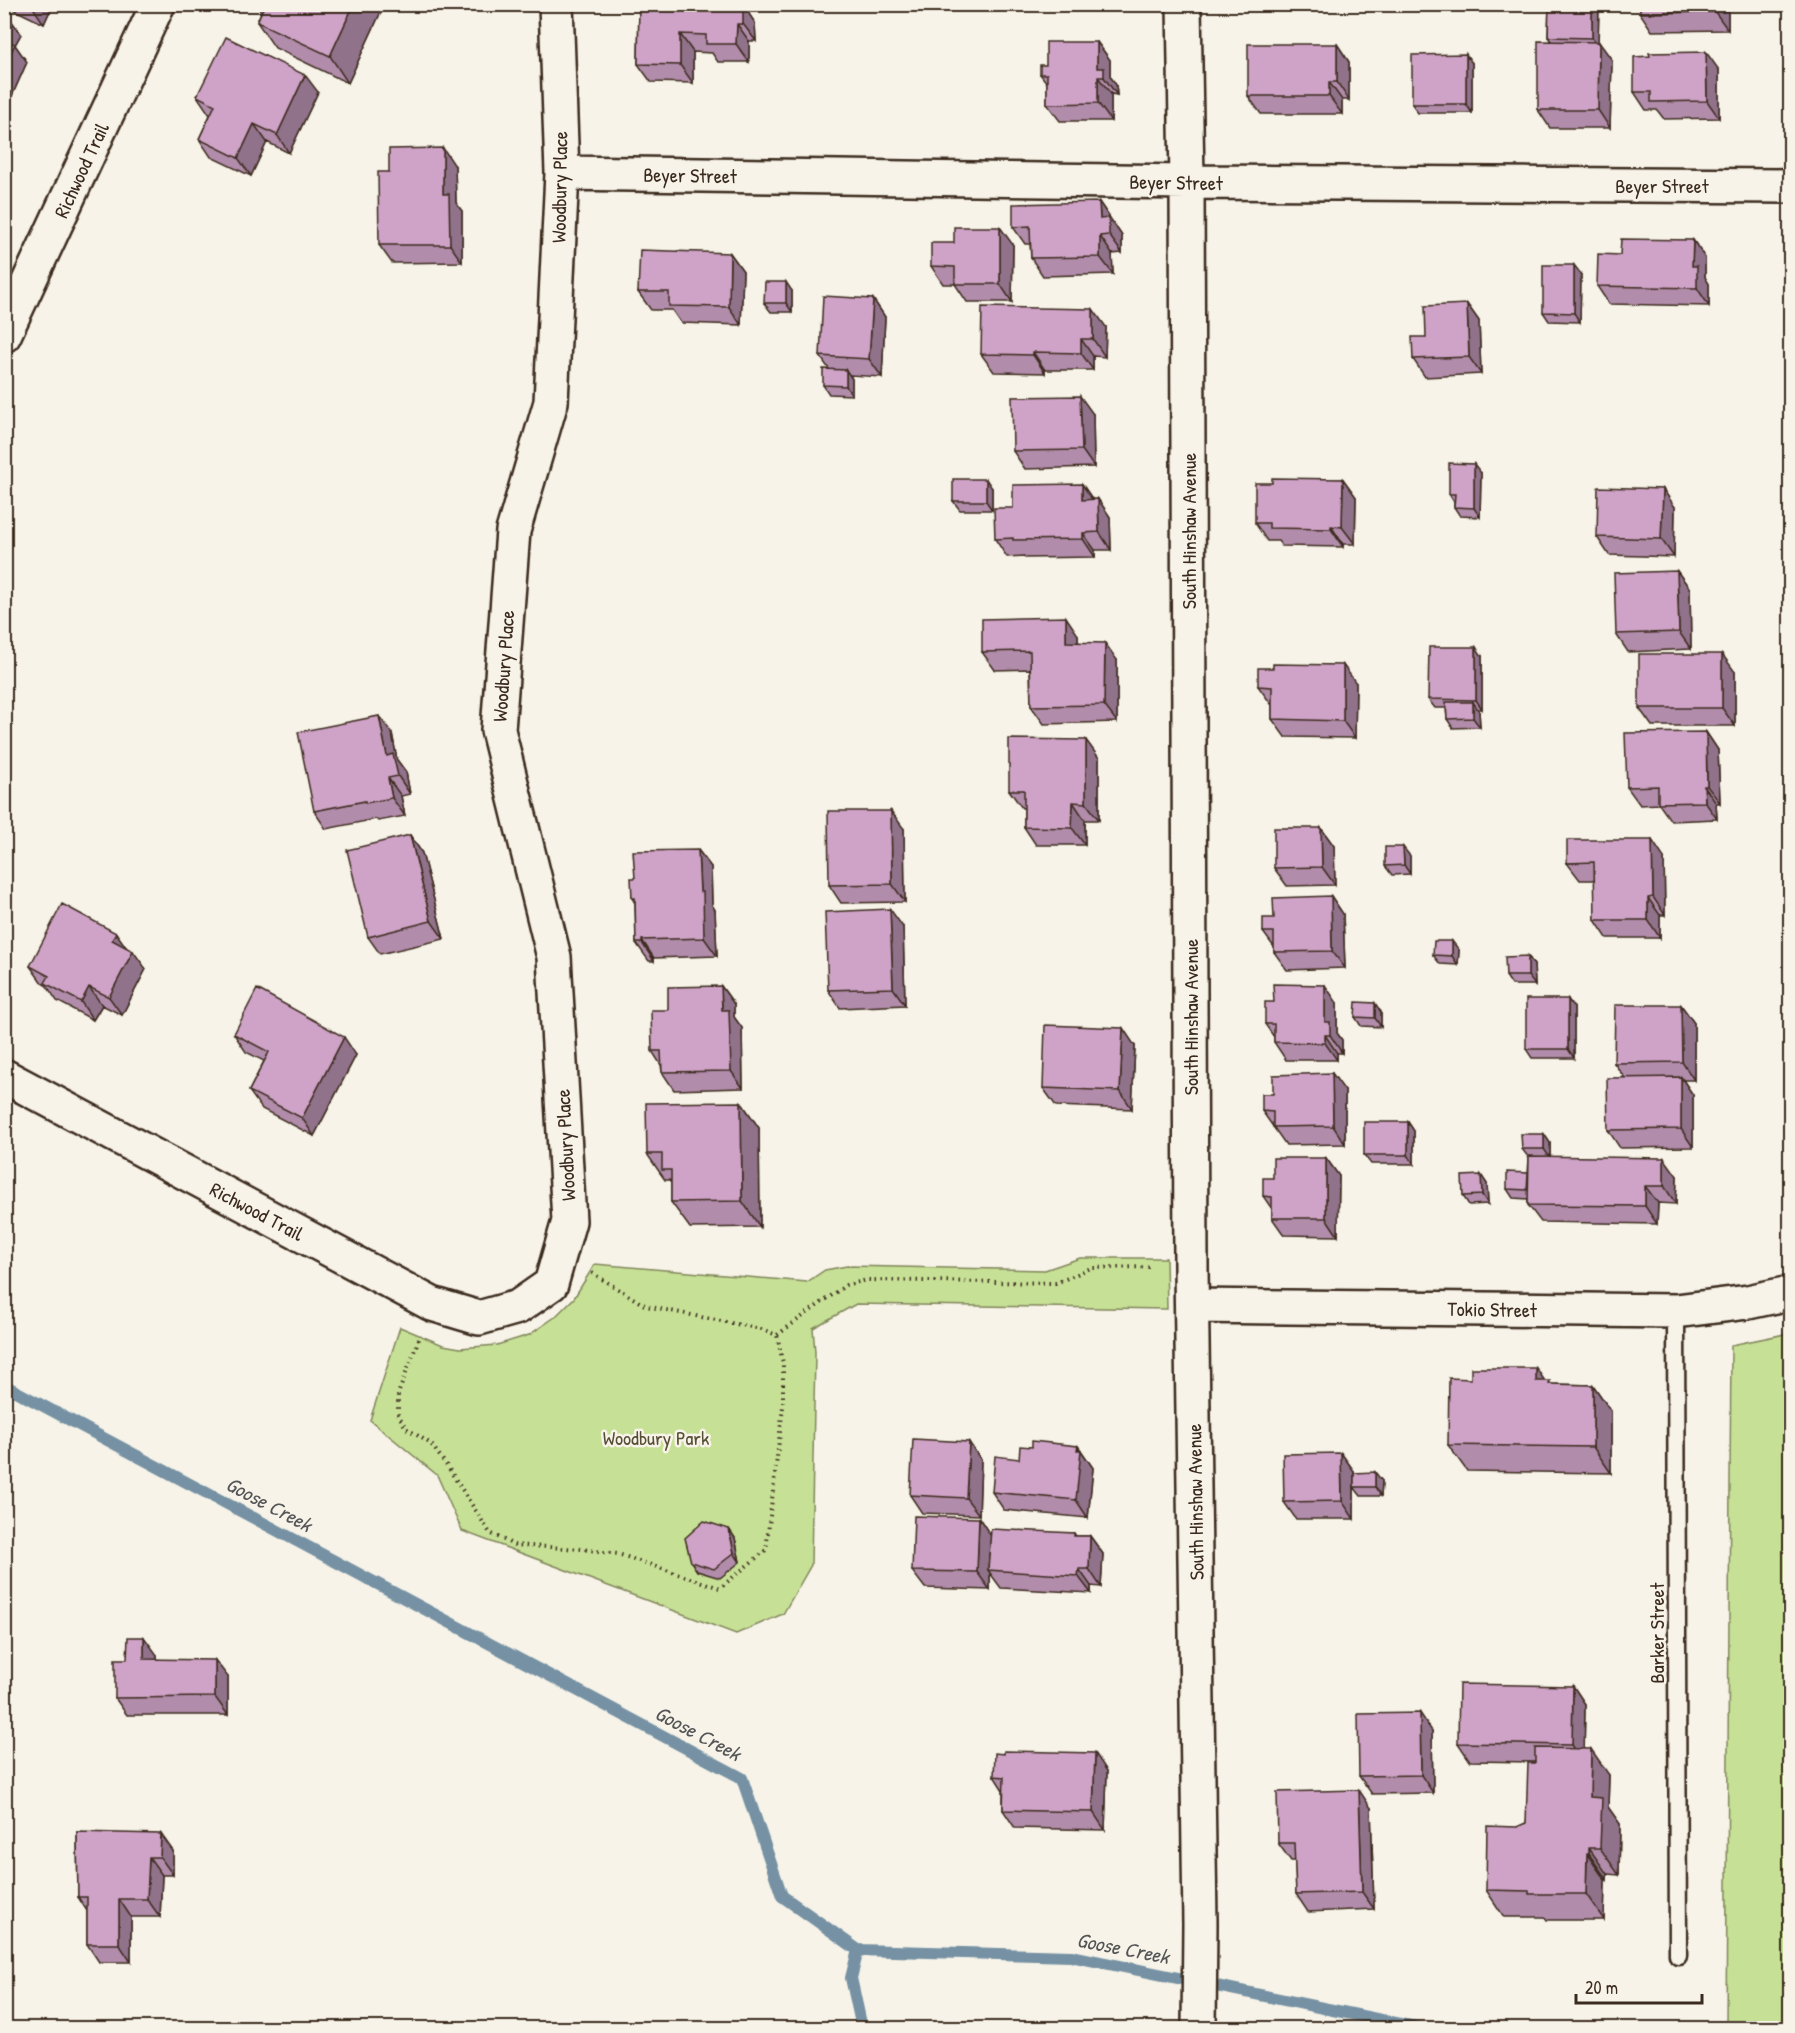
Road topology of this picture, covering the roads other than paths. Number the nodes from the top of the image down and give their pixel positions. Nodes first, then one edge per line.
1 (158, 4) edge
2 (556, 4) edge
3 (1184, 4) edge
4 (562, 173) junction
5 (1187, 182) junction
6 (1791, 186) edge
7 (4, 335) edge
8 (4, 1076) edge
9 (1791, 1293) edge
10 (1192, 1306) junction
11 (518, 1307) joint
12 (1676, 1311) junction
13 (1678, 1955) dead end
14 (1199, 2028) edge

1 - 7 street, Richwood Trail
2 - 4 street, Woodbury Place
3 - 5 street, South Hinshaw Avenue
4 - 5 street, Beyer Street
4 - 11 street, Woodbury Place
5 - 6 street, Beyer Street
5 - 10 street, South Hinshaw Avenue
8 - 11 street, Richwood Trail
9 - 12 street, Tokio Street
10 - 12 street, Tokio Street
10 - 14 street, South Hinshaw Avenue
12 - 13 lane, Barker Street

